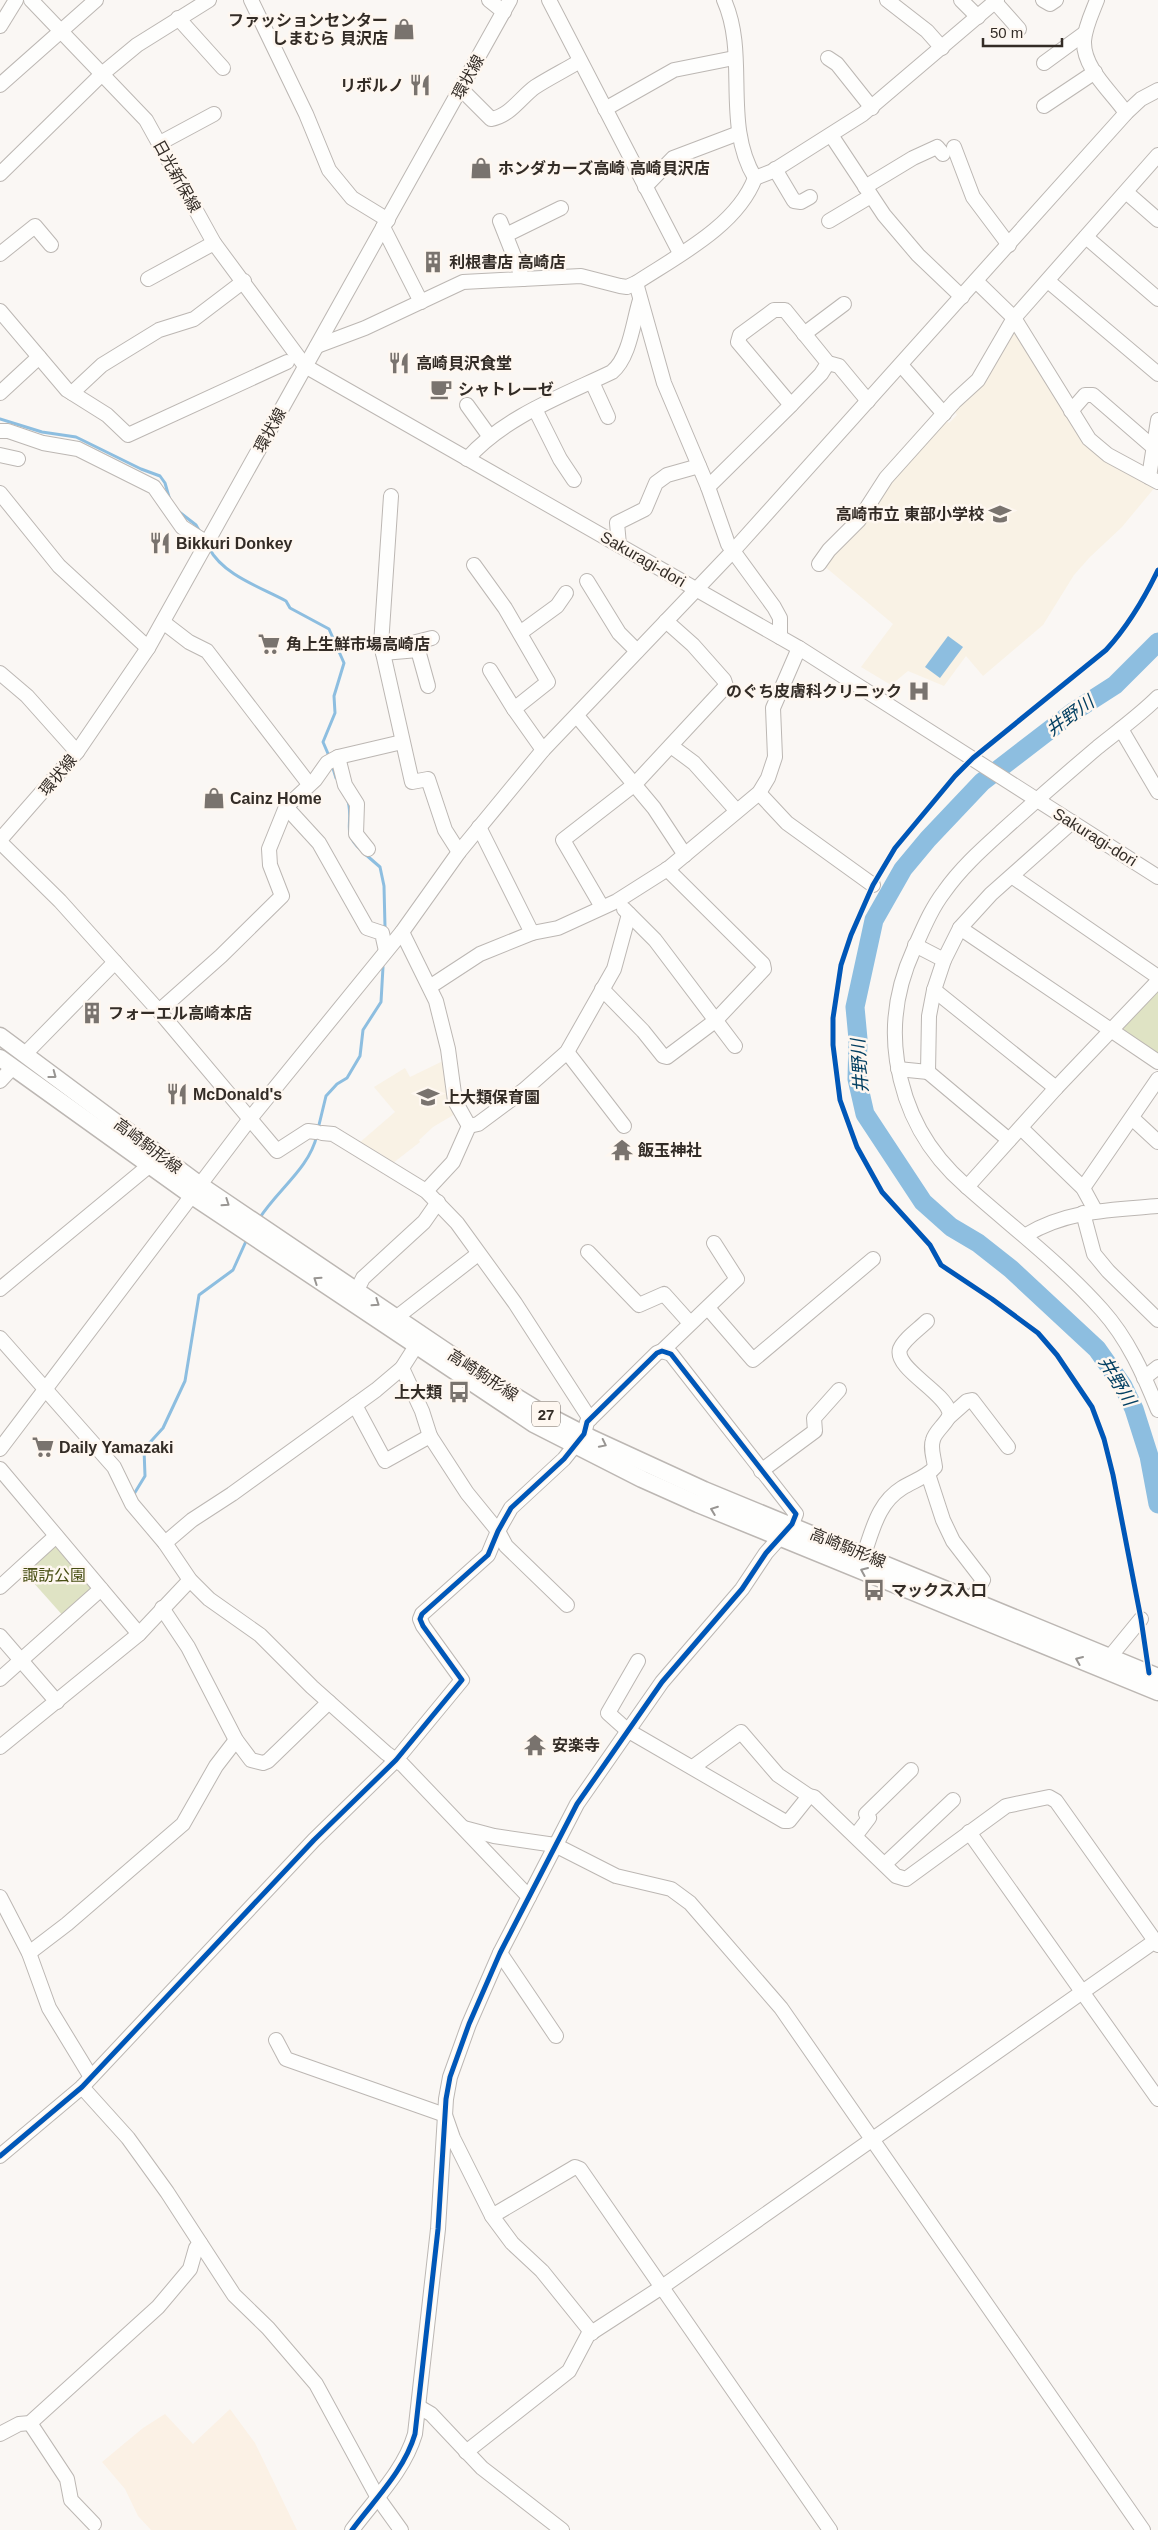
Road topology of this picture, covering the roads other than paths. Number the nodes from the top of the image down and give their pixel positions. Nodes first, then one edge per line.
1 (16, 0) edge
2 (31, 0) edge
3 (96, 0) edge
4 (209, 0) edge
5 (251, 0) edge
6 (489, 0) edge
7 (549, 0) edge
8 (724, 0) edge
9 (887, 0) edge
10 (961, 0) edge
11 (1044, 0) edge
12 (1056, 0) edge
13 (1097, 0) edge
14 (996, 1) edge
15 (507, 6) edge
16 (978, 17) junction
17 (178, 18) junction
18 (0, 26) edge
19 (1019, 29) dead end
20 (61, 30) junction
21 (1086, 34) junction
22 (942, 48) junction
23 (734, 58) junction
24 (828, 58) dead end
25 (580, 62) junction
26 (1044, 64) dead end
27 (223, 68) dead end
28 (1095, 72) junction
29 (102, 74) junction
30 (0, 85) edge
31 (462, 90) junction
32 (1158, 90) edge
33 (1044, 106) dead end
34 (872, 108) junction
35 (605, 109) junction
36 (1126, 113) junction
37 (214, 114) dead end
38 (739, 134) junction
39 (830, 135) junction
40 (160, 143) junction
41 (1158, 155) edge
42 (775, 169) junction
43 (0, 174) edge
44 (755, 178) junction
45 (645, 187) junction
46 (868, 192) junction
47 (1126, 192) junction
48 (810, 197) dead end
49 (561, 208) dead end
50 (1158, 220) edge
51 (500, 221) dead end
52 (829, 221) dead end
53 (385, 224) junction
54 (506, 235) junction
55 (1086, 238) junction
56 (214, 243) junction
57 (51, 245) dead end
58 (1009, 245) junction
59 (680, 253) junction
60 (0, 254) edge
61 (148, 279) dead end
62 (523, 279) junction
63 (976, 281) junction
64 (1048, 281) junction
65 (244, 282) junction
66 (636, 284) junction
67 (962, 297) junction
68 (640, 299) junction
69 (1158, 299) edge
70 (421, 302) junction
71 (844, 304) dead end
72 (0, 311) edge
73 (1014, 318) junction
74 (804, 334) junction
75 (317, 346) junction
76 (39, 357) junction
77 (287, 362) dead end
78 (828, 362) junction
79 (901, 365) junction
80 (305, 366) junction
81 (1158, 374) edge
82 (592, 382) junction
83 (0, 393) edge
84 (72, 393) junction
85 (868, 401) junction
86 (467, 405) dead end
87 (791, 405) junction
88 (535, 409) junction
89 (1071, 411) junction
90 (944, 414) junction
91 (608, 417) dead end
92 (1158, 420) edge
93 (0, 431) edge
94 (490, 437) junction
95 (1153, 447) junction
96 (0, 455) edge
97 (18, 459) dead end
98 (467, 459) junction
99 (699, 466) junction
100 (574, 480) dead end
101 (1153, 480) edge
102 (708, 488) junction
103 (0, 493) edge
104 (391, 496) dead end
105 (207, 543) junction
106 (619, 545) junction
107 (733, 551) junction
108 (474, 564) dead end
109 (819, 564) dead end
110 (587, 581) dead end
111 (697, 590) junction
112 (566, 593) dead end
113 (666, 621) junction
114 (163, 622) junction
115 (520, 634) junction
116 (780, 637) junction
117 (432, 638) dead end
118 (148, 648) junction
119 (799, 648) junction
120 (418, 650) junction
121 (637, 651) junction
122 (383, 653) junction
123 (490, 670) dead end
124 (0, 673) edge
125 (428, 686) dead end
126 (1158, 697) edge
127 (514, 709) junction
128 (577, 716) junction
129 (1121, 729) junction
130 (402, 742) junction
131 (671, 746) junction
132 (543, 750) junction
133 (77, 752) junction
134 (338, 757) junction
135 (309, 784) junction
136 (635, 784) junction
137 (1158, 792) edge
138 (758, 793) junction
139 (1033, 799) junction
140 (286, 807) junction
141 (736, 810) junction
142 (1072, 822) junction
143 (479, 827) junction
144 (2, 835) edge
145 (368, 848) dead end
146 (459, 852) junction
147 (685, 855) junction
148 (668, 869) junction
149 (1155, 871) edge
150 (1012, 877) junction
151 (873, 885) dead end
152 (617, 902) junction
153 (602, 907) junction
154 (629, 914) junction
155 (960, 928) junction
156 (402, 932) junction
157 (532, 933) junction
158 (915, 945) junction
159 (386, 951) junction
160 (944, 960) junction
161 (115, 962) junction
162 (1158, 979) edge
163 (431, 986) junction
164 (602, 988) junction
165 (934, 990) junction
166 (159, 1010) junction
167 (715, 1021) junction
168 (1111, 1032) junction
169 (0, 1036) edge
170 (735, 1046) dead end
171 (567, 1052) junction
172 (25, 1054) junction
173 (1158, 1062) edge
174 (7, 1063) edge
175 (898, 1069) junction
176 (928, 1072) junction
177 (1158, 1079) edge
178 (0, 1081) edge
179 (1056, 1088) junction
180 (1132, 1118) junction
181 (250, 1120) junction
182 (469, 1126) junction
183 (624, 1126) dead end
184 (1021, 1128) junction
185 (1009, 1140) junction
186 (1158, 1142) edge
187 (150, 1165) junction
188 (967, 1187) junction
189 (1083, 1188) junction
190 (196, 1190) junction
191 (426, 1191) junction
192 (438, 1202) junction
193 (1158, 1206) edge
194 (1089, 1212) junction
195 (1026, 1235) junction
196 (714, 1244) dead end
197 (588, 1252) dead end
198 (478, 1254) junction
199 (873, 1259) dead end
200 (0, 1289) edge
201 (357, 1290) junction
202 (708, 1308) junction
203 (397, 1317) junction
204 (1158, 1320) edge
205 (927, 1321) dead end
206 (690, 1323) junction
207 (0, 1338) edge
208 (416, 1346) junction
209 (662, 1351) junction
210 (1158, 1367) edge
211 (402, 1368) junction
212 (1144, 1378) junction
213 (45, 1389) junction
214 (839, 1390) dead end
215 (355, 1405) junction
216 (1158, 1410) edge
217 (949, 1417) junction
218 (582, 1433) junction
219 (430, 1436) junction
220 (1008, 1447) dead end
221 (0, 1449) edge
222 (0, 1469) edge
223 (762, 1471) junction
224 (928, 1474) junction
225 (786, 1530) junction
226 (498, 1531) junction
227 (56, 1536) junction
228 (165, 1543) junction
229 (864, 1554) junction
230 (190, 1580) junction
231 (0, 1586) edge
232 (101, 1589) junction
233 (972, 1599) junction
234 (567, 1605) dead end
235 (162, 1608) junction
236 (1141, 1619) dead end
237 (139, 1634) junction
238 (0, 1636) edge
239 (638, 1661) dead end
240 (21, 1662) junction
241 (1107, 1664) junction
242 (0, 1679) edge
243 (1157, 1684) edge
244 (57, 1702) junction
245 (329, 1702) junction
246 (627, 1730) junction
247 (2, 1739) edge
248 (236, 1740) junction
249 (396, 1760) junction
250 (693, 1766) junction
251 (911, 1770) dead end
252 (809, 1796) junction
253 (953, 1800) dead end
254 (464, 1828) junction
255 (969, 1832) junction
256 (856, 1835) junction
257 (554, 1844) junction
258 (885, 1864) junction
259 (0, 1897) edge
260 (529, 1897) junction
261 (4, 1917) edge
262 (1157, 1943) edge
263 (29, 1953) junction
264 (500, 1953) junction
265 (1084, 1993) junction
266 (556, 2036) dead end
267 (276, 2040) dead end
268 (86, 2082) junction
269 (1158, 2099) edge
270 (445, 2114) junction
271 (872, 2140) junction
272 (0, 2156) edge
273 (492, 2216) junction
274 (200, 2243) junction
275 (662, 2287) junction
276 (592, 2333) junction
277 (420, 2407) junction
278 (30, 2424) junction
279 (0, 2434) edge
280 (466, 2452) junction
281 (378, 2498) junction
282 (95, 2528) edge
283 (356, 2528) edge
284 (401, 2530) edge
285 (562, 2530) edge
286 (830, 2530) edge
287 (1143, 2530) edge

1 - 18 street
2 - 20 street, 日光新保線
3 - 20 street
4 - 17 street
5 - 53 street
6 - 15 street
7 - 25 street
8 - 23 street
9 - 22 street
10 - 16 street
11 - 12 street
13 - 21 street
14 - 16 street
14 - 19 street
15 - 31 street, 環状線
16 - 22 street
17 - 27 street
17 - 29 street
20 - 29 street, 日光新保線
20 - 30 street
21 - 26 street
21 - 28 street
22 - 34 street
23 - 35 street
23 - 38 street
24 - 34 street
25 - 31 street
25 - 35 street
28 - 33 street
28 - 36 street
29 - 40 street, 日光新保線
29 - 43 street
31 - 53 street, 環状線
32 - 36 street
34 - 39 street
35 - 45 street
36 - 58 street
37 - 40 street
38 - 44 street
38 - 45 street
39 - 42 street
39 - 46 street
40 - 56 street, 日光新保線
41 - 47 street
42 - 44 street
42 - 48 street
44 - 59 street
45 - 59 street
46 - 52 street
46 - 58 street
46 - 67 street
47 - 50 street
47 - 55 street
49 - 54 street
51 - 54 street
53 - 70 street
53 - 75 street, 環状線
54 - 62 street
55 - 64 street
55 - 69 street
56 - 61 street
56 - 65 street, 日光新保線
57 - 60 street
58 - 63 street
59 - 66 street
62 - 66 street
62 - 70 street
63 - 67 street
63 - 73 street
64 - 73 street
64 - 81 street
65 - 80 street, 日光新保線
65 - 84 street
66 - 68 street
67 - 79 street
68 - 82 street
68 - 99 street
70 - 75 street
71 - 74 street
72 - 76 street
73 - 89 street
73 - 90 street
74 - 78 street
74 - 87 street
75 - 80 street, 環状線
76 - 83 street
76 - 84 street
77 - 84 street
78 - 85 street
78 - 87 street
79 - 85 street
79 - 90 street
80 - 98 street, Sakuragi-dori
80 - 105 street, 環状線
82 - 88 street
82 - 91 street
85 - 107 street
86 - 94 street
87 - 102 street
88 - 94 street
88 - 100 street
89 - 95 street
89 - 101 street
90 - 109 street
92 - 95 street
93 - 105 street
94 - 98 street
95 - 101 street
96 - 97 street
98 - 106 street, Sakuragi-dori
99 - 102 street
99 - 106 street
102 - 107 street
103 - 118 street
104 - 122 street
105 - 114 street, 環状線
106 - 111 street, Sakuragi-dori
107 - 111 street
107 - 116 street
108 - 115 street
110 - 121 street
111 - 113 street
111 - 116 street, Sakuragi-dori
112 - 115 street
113 - 121 street
113 - 131 street
114 - 118 street, 環状線
114 - 135 street
115 - 127 street
116 - 119 street, Sakuragi-dori
117 - 120 street
118 - 133 street, 環状線
119 - 138 street
119 - 139 street, Sakuragi-dori
120 - 122 street
120 - 125 street
121 - 128 street
122 - 130 street
123 - 127 street
124 - 133 street
126 - 129 street
127 - 132 street
128 - 132 street
128 - 136 street
129 - 137 street
129 - 139 street
130 - 134 street
130 - 146 street
131 - 136 street
131 - 141 street
132 - 143 street
133 - 144 street, 環状線
134 - 135 street
134 - 145 street
135 - 140 street
136 - 147 street
136 - 153 street
138 - 141 street
138 - 151 street
139 - 142 street, Sakuragi-dori
139 - 158 street
140 - 159 street
140 - 166 street
141 - 147 street
142 - 149 street, Sakuragi-dori
142 - 150 street
143 - 146 street
143 - 157 street
144 - 161 street
146 - 156 street
147 - 148 street
148 - 152 street
148 - 167 street
150 - 155 street
150 - 162 street
152 - 153 street
152 - 154 street
153 - 157 street
154 - 164 street
154 - 167 street
155 - 160 street
155 - 168 street
156 - 159 street
156 - 163 street
157 - 163 street
158 - 160 street
158 - 175 street
159 - 181 street
160 - 165 street
161 - 166 street
161 - 172 street
162 - 168 street
163 - 182 street
164 - 167 street
164 - 171 street
165 - 176 street
165 - 179 street
166 - 181 street
167 - 170 street
168 - 173 street
168 - 179 street
169 - 172 main road, 高崎駒形線 / 27
171 - 182 street
171 - 183 street
172 -> 190 main road, 高崎駒形線 / 27
174 - 178 street
174 - 187 main road, 高崎駒形線 / 27
175 - 176 street
175 - 188 street
176 - 185 street
177 - 180 street
179 - 184 street
180 - 186 street
180 - 189 street
181 - 190 street
181 - 191 street
182 - 191 street
184 - 185 street
184 - 189 street
185 - 188 street
187 - 190 main road, 高崎駒形線 / 27
187 - 200 street
188 - 195 street
189 - 194 street
190 -> 201 main road, 高崎駒形線 / 27
208 -> 190 main road, 高崎駒形線 / 27
190 - 213 street
191 - 192 street
192 - 198 street
192 - 201 street
193 - 194 street
194 - 195 street
194 - 204 street
195 - 212 street
196 - 202 street
197 - 206 street
198 - 203 street
198 - 218 street
199 - 202 street
201 -> 203 main road, 高崎駒形線 / 27
202 - 206 street
203 - 218 main road, 高崎駒形線 / 27
205 - 217 street
206 - 209 street
207 - 213 street
208 - 211 street
208 - 218 main road, 高崎駒形線 / 27
209 - 218 street
209 - 223 street
210 - 212 street
211 - 215 street
211 - 219 street
212 - 216 street
213 - 221 street
213 - 228 street
214 - 223 street
215 - 219 street
215 - 228 street
217 - 220 street
217 - 224 street
218 - 225 main road, 高崎駒形線 / 27
218 - 226 street
219 - 226 street
222 - 227 street
223 - 225 street
224 - 229 street
224 - 233 street
225 - 229 main road, 高崎駒形線 / 27
241 -> 225 main road, 高崎駒形線 / 27
225 - 246 street
226 - 234 street
226 - 249 street
227 - 231 street
227 - 232 street
228 - 230 street
229 - 233 main road, 高崎駒形線 / 27
230 - 235 street
230 - 245 street
232 - 237 street
232 - 240 street
233 - 241 main road, 高崎駒形線 / 27
235 - 237 street
235 - 248 street
236 - 241 street
237 - 244 street
238 - 240 street
239 - 246 street
240 - 242 street
240 - 244 street
241 - 243 main road, 高崎駒形線 / 27
244 - 247 street
245 - 248 street
245 - 249 street
246 - 250 street
246 - 257 street
248 - 263 street
249 - 254 street
249 - 268 street
250 - 252 street
250 - 252 street
251 - 256 street
252 - 256 street
253 - 258 street
254 - 257 street
254 - 260 street
255 - 258 street
255 - 262 street
255 - 265 street
256 - 258 street
257 - 260 street
257 - 271 street
259 - 261 street
260 - 264 street
261 - 263 street
262 - 265 street
263 - 268 street
264 - 266 street
264 - 270 street
265 - 269 street
265 - 271 street
267 - 270 street
268 - 272 street
268 - 274 street
270 - 273 street
270 - 277 street
271 - 275 street
271 - 287 street
273 - 275 street
273 - 276 street
274 - 278 street
274 - 281 street
275 - 276 street
275 - 286 street
276 - 280 street
277 - 280 street
277 - 281 street
278 - 279 street
278 - 282 street
280 - 285 street
281 - 283 street
281 - 284 street

